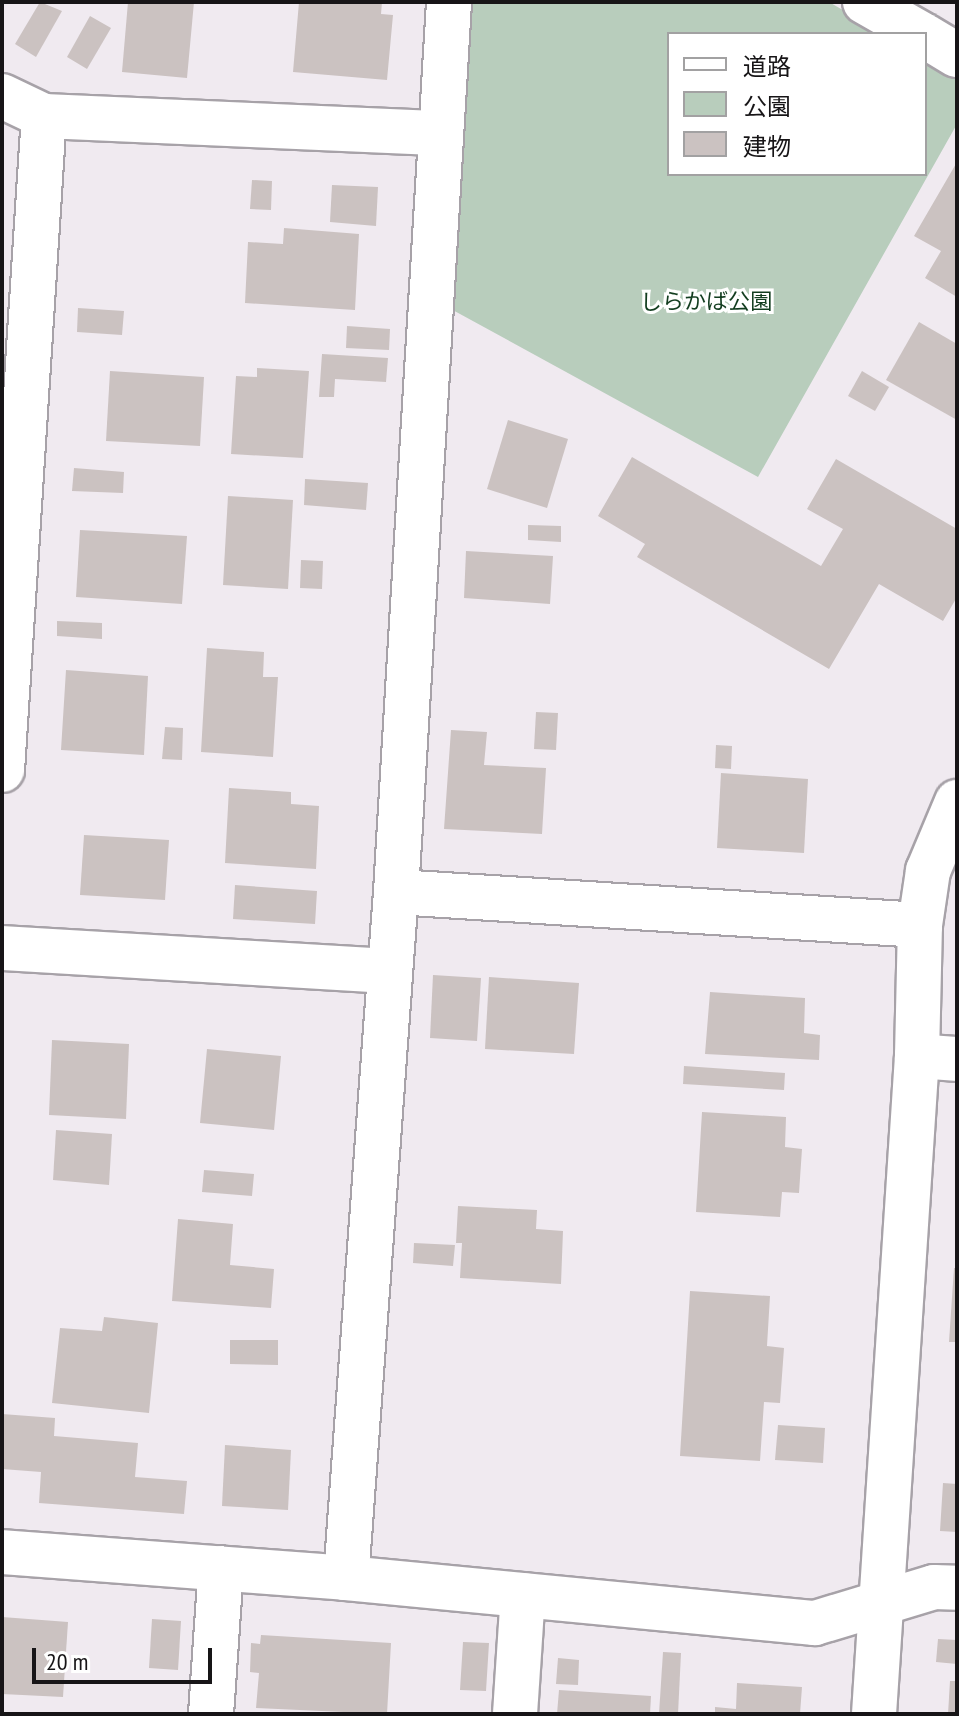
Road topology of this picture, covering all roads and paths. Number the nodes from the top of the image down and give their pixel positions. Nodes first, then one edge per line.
1 (449, 2) edge
2 (865, 2) edge
3 (918, 32) edge
4 (927, 37) edge
5 (957, 55) edge
6 (2, 96) edge
7 (44, 116) junction
8 (441, 133) junction
9 (2, 770) edge
10 (957, 802) edge
11 (396, 892) junction
12 (920, 925) junction
13 (2, 948) edge
14 (387, 971) junction
15 (937, 1057) edge
16 (2, 1552) edge
17 (221, 1568) junction
18 (346, 1578) junction
19 (957, 1588) edge
20 (523, 1595) junction
21 (881, 1605) junction
22 (211, 1714) edge
23 (515, 1714) edge
24 (874, 1714) edge

1 - 8 street
2 - 3 street
4 - 5 street
6 - 7 street
7 - 8 street
7 - 9 street
8 - 11 street
10 - 12 street
11 - 12 street
11 - 14 street
12 - 15 street
13 - 14 street
14 - 18 street
15 - 21 street
16 - 17 street
17 - 18 street
17 - 22 street
18 - 20 street
19 - 21 street
20 - 21 street
20 - 23 street
21 - 24 street

